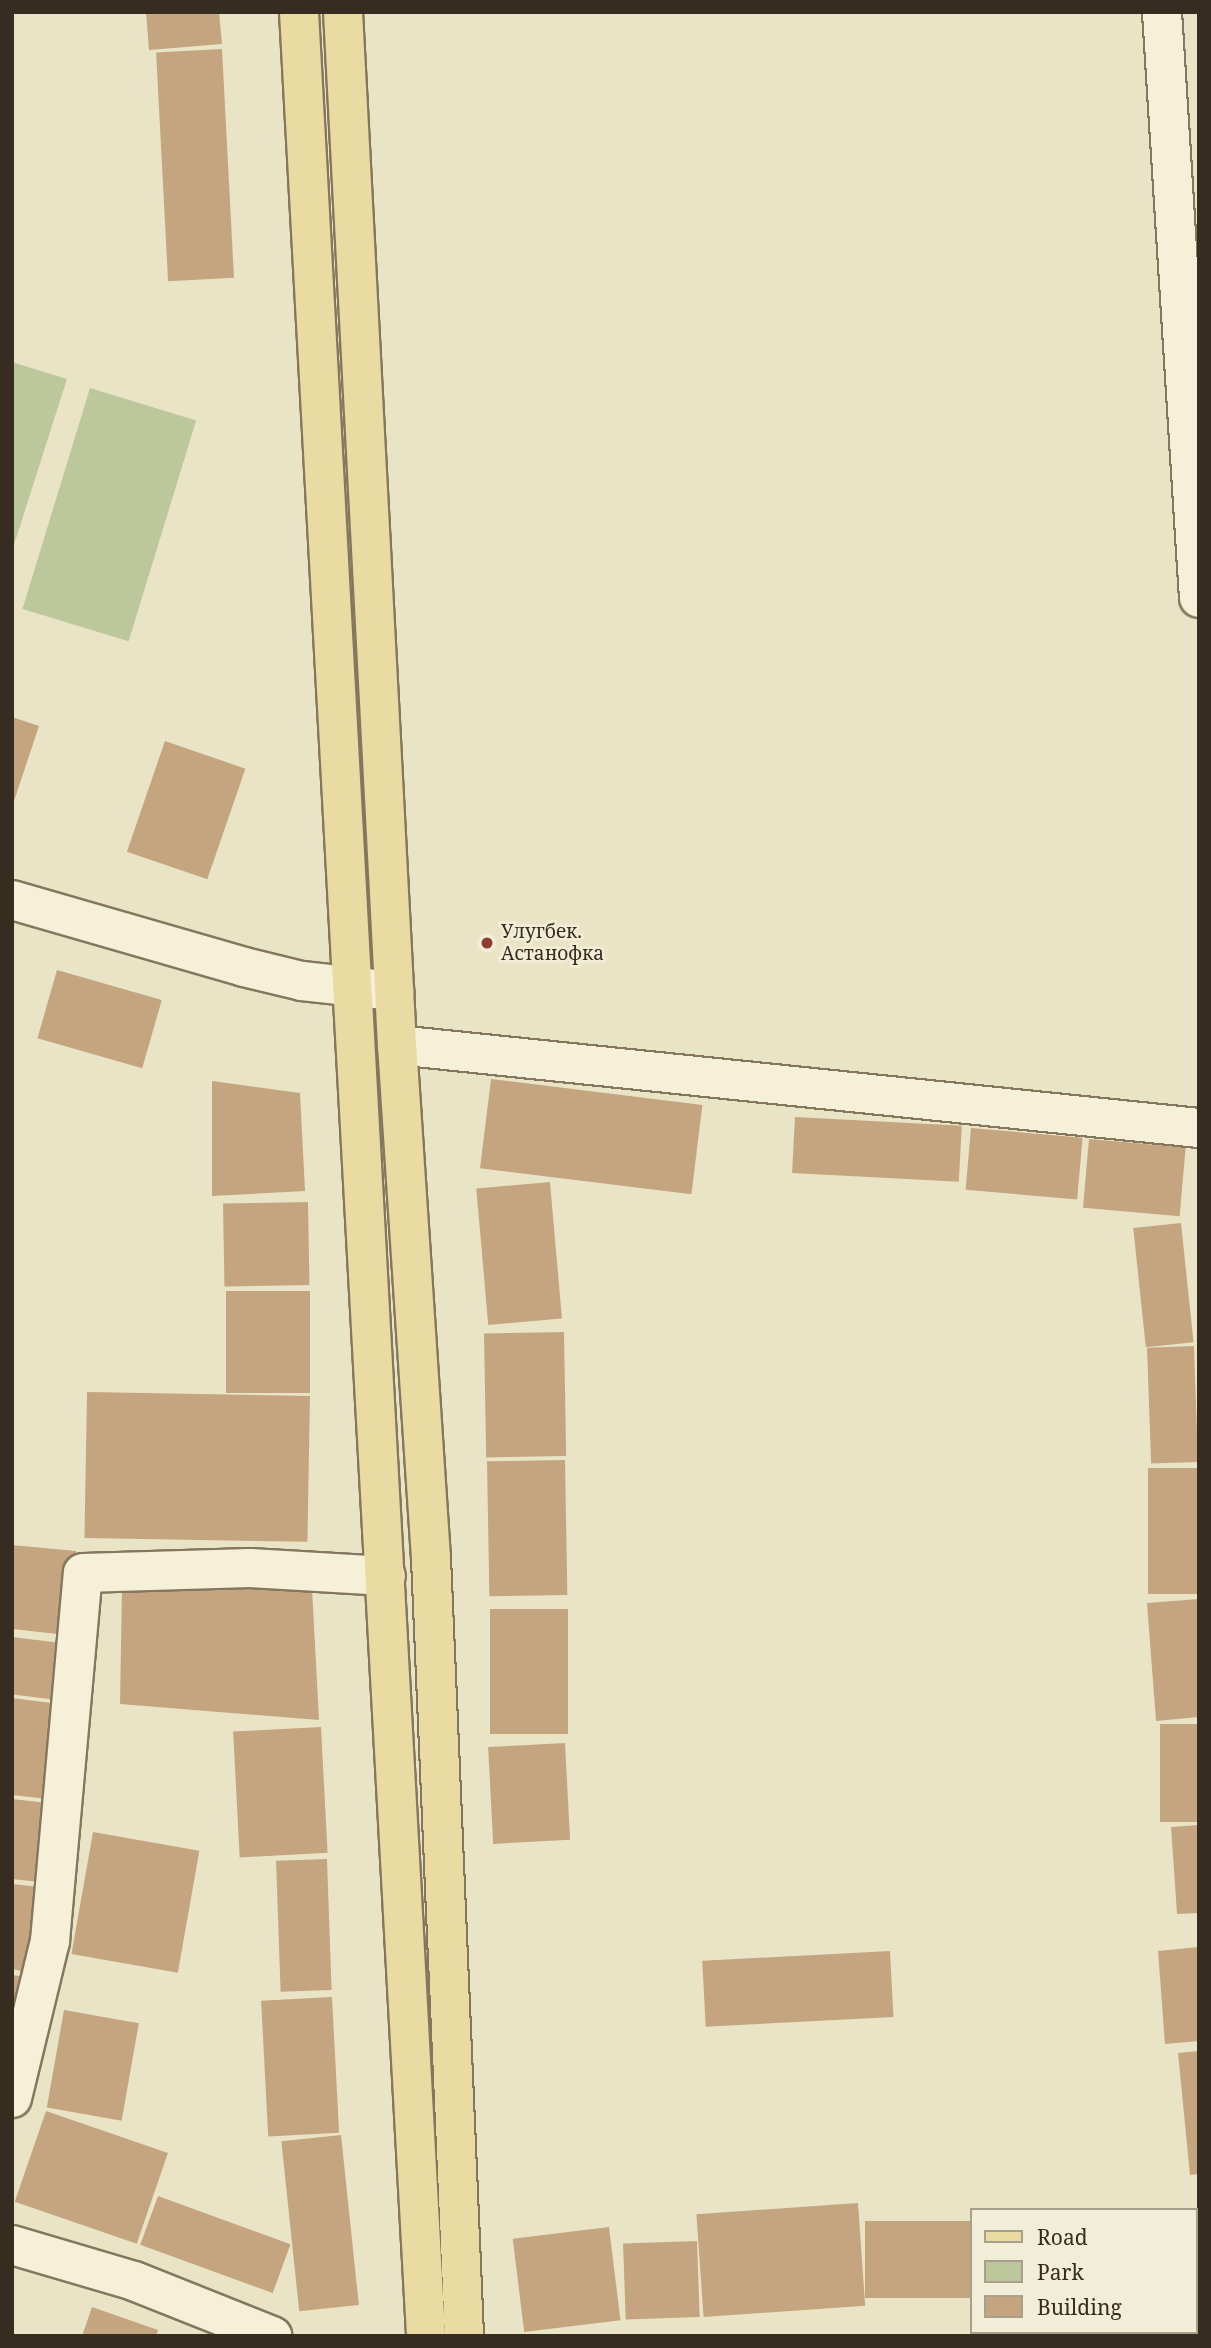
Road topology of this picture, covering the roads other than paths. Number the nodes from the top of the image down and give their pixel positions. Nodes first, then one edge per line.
1 (299, 12) edge
2 (343, 12) edge
3 (1162, 12) edge
4 (1199, 598) edge
5 (12, 900) edge
6 (352, 989) junction
7 (394, 991) junction
8 (397, 1045) junction
9 (1199, 1128) edge
10 (386, 1576) junction
11 (12, 2098) edge
12 (12, 2245) edge
13 (1096, 2334) edge
14 (272, 2336) edge
15 (426, 2336) edge
16 (464, 2336) edge
17 (1068, 2336) edge

1 - 6 main road
2 - 7 main road
3 - 4 street
5 - 6 street
6 - 7 street
6 - 10 main road
7 - 8 main road
8 - 9 street
8 - 16 main road
10 - 11 street
10 - 15 main road
12 - 14 street
13 - 17 street

